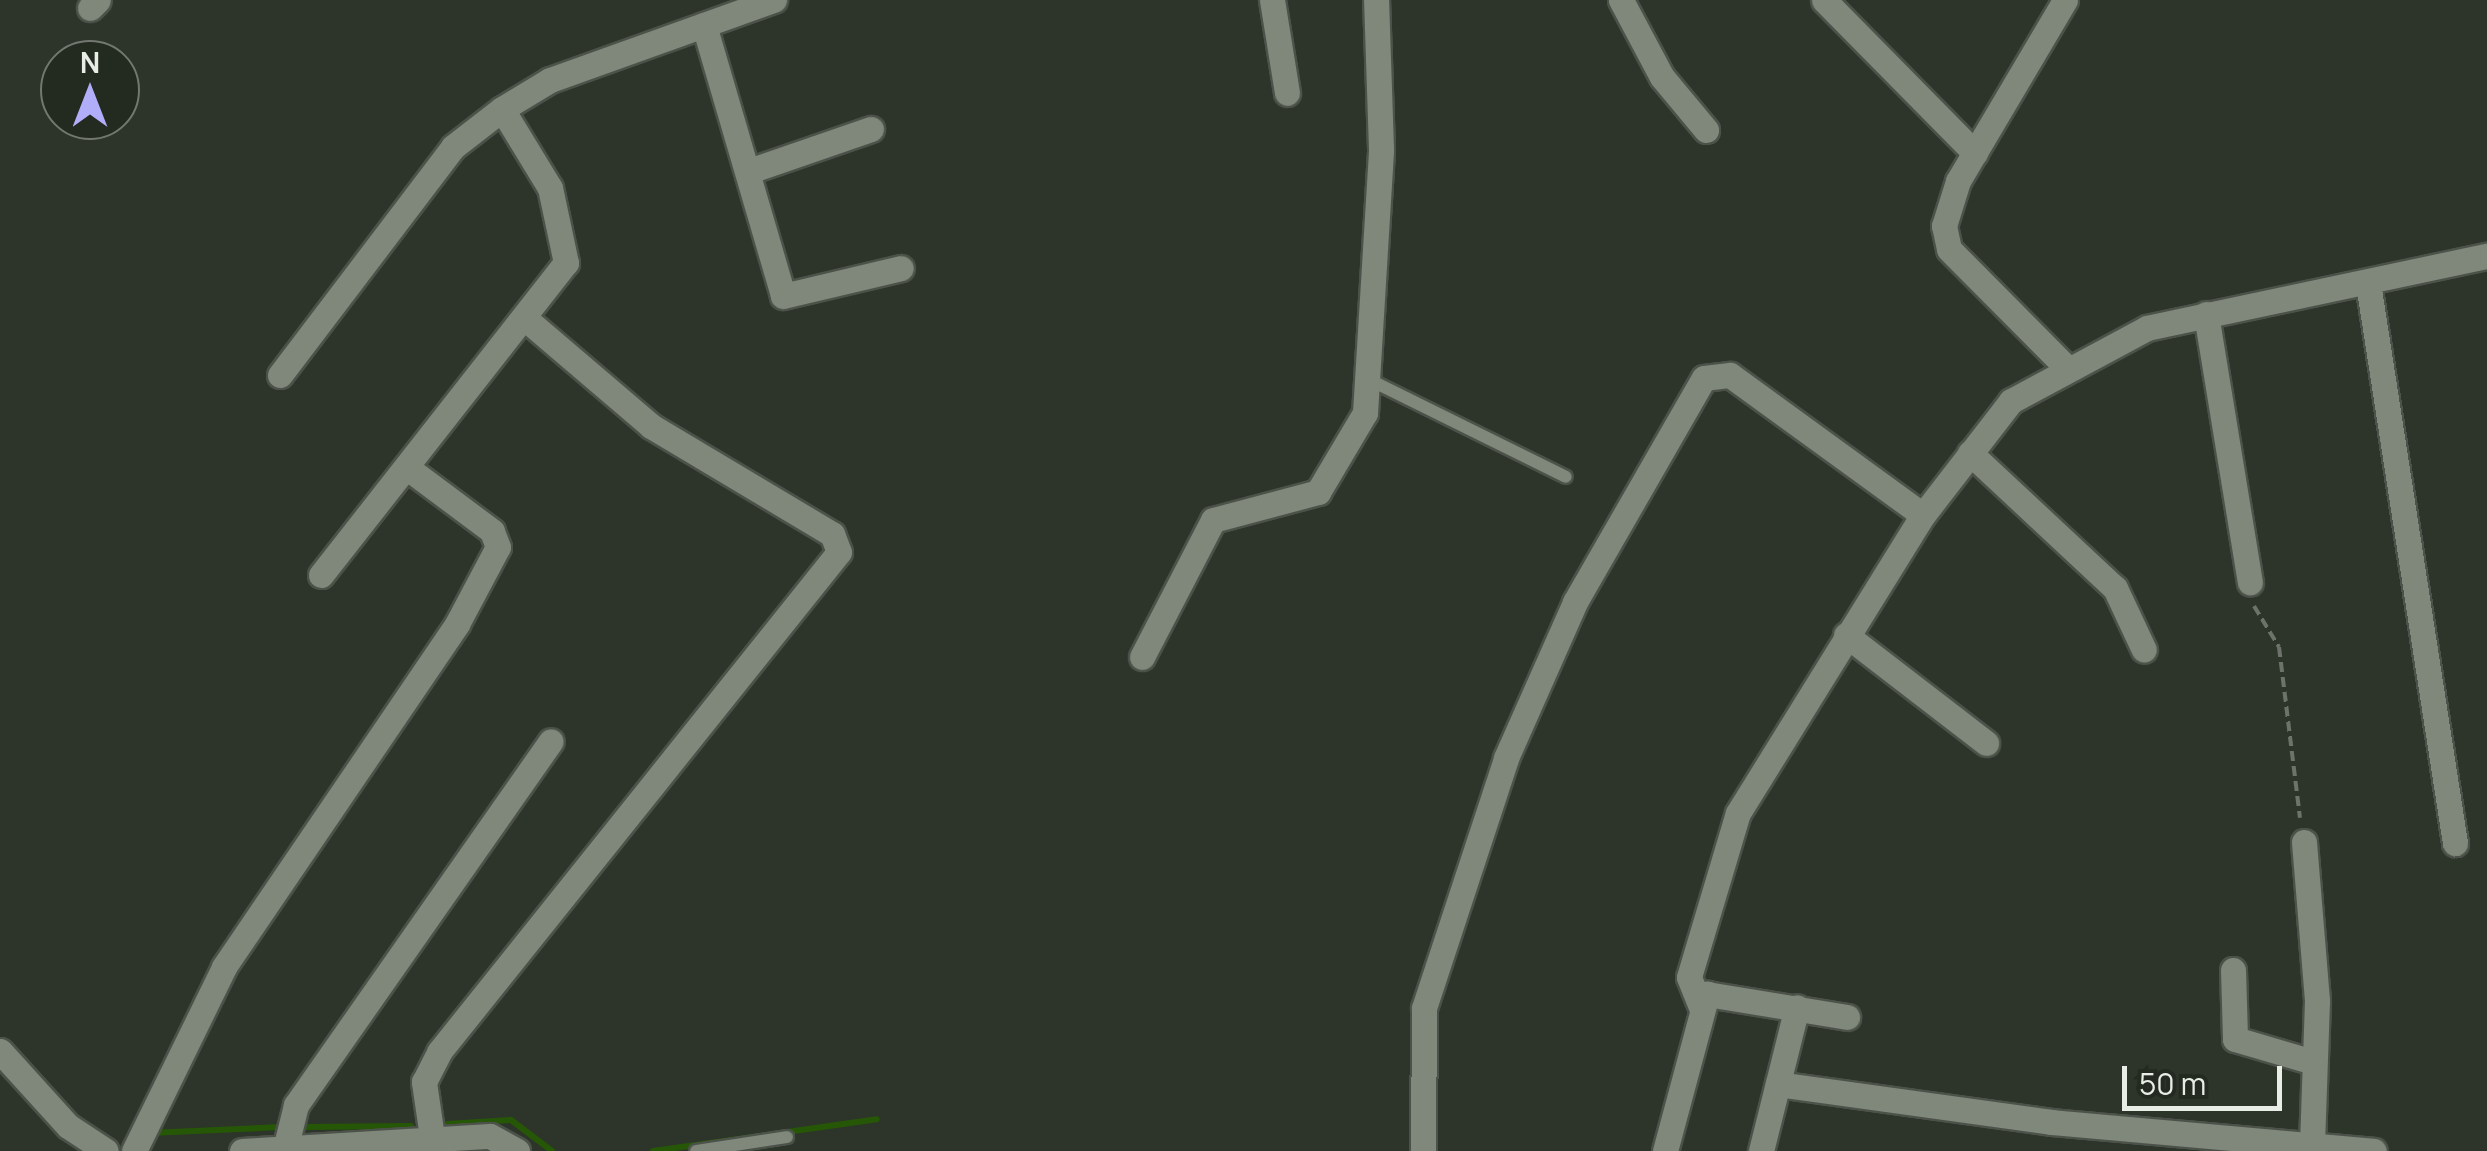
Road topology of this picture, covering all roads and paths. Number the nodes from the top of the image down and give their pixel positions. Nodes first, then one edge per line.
1 (774, 0) edge
2 (1272, 0) edge
3 (1376, 0) edge
4 (1621, 0) edge
5 (1824, 0) edge
6 (2065, 0) edge
7 (704, 24) junction
8 (1287, 93) dead end
9 (502, 109) junction
10 (872, 129) dead end
11 (1706, 130) dead end
12 (1975, 153) junction
13 (749, 172) junction
14 (2487, 256) edge
15 (900, 268) dead end
16 (2368, 283) junction
17 (2206, 314) junction
18 (527, 320) junction
19 (2064, 365) junction
20 (280, 375) dead end
21 (1372, 382) junction
22 (1970, 453) junction
23 (406, 466) junction
24 (1566, 476) dead end
25 (1923, 515) junction
26 (322, 574) dead end
27 (2250, 582) joint
28 (1846, 635) junction
29 (2144, 650) dead end
30 (1142, 656) dead end
31 (551, 742) dead end
32 (1986, 743) dead end
33 (2304, 842) joint
34 (2454, 842) dead end
35 (2233, 970) dead end
36 (1702, 1006) junction
37 (1797, 1007) junction
38 (1847, 1017) dead end
39 (0, 1050) edge
40 (2313, 1062) junction
41 (1778, 1084) junction
42 (432, 1137) junction
43 (788, 1137) dead end
44 (2236, 1142) edge
45 (2312, 1146) junction
46 (285, 1149) edge
47 (106, 1151) edge
48 (134, 1151) edge
49 (242, 1151) edge
50 (517, 1151) edge
51 (696, 1151) edge
52 (1424, 1151) edge
53 (1665, 1151) edge
54 (1761, 1151) edge
55 (2374, 1151) edge

1 - 7 street
2 - 8 street
3 - 21 street
4 - 11 street
5 - 12 street
6 - 12 street
7 - 9 street
7 - 13 street
9 - 18 street
9 - 20 street
10 - 13 street
12 - 19 street
13 - 15 street
14 - 16 street
16 - 17 street
16 - 34 street
17 - 19 street
17 - 27 street
18 - 23 street
18 - 42 street
19 - 22 street
21 - 24 lane
21 - 30 street
22 - 25 street
22 - 29 street
23 - 26 street
23 - 48 street
25 - 28 street
25 - 52 street
27 - 33 path
28 - 32 street
28 - 36 street
31 - 46 street
33 - 40 street
35 - 40 street
36 - 37 street
36 - 53 street
37 - 38 street
37 - 41 street
39 - 47 street
40 - 45 street
41 - 44 street
41 - 54 street
42 - 46 street
42 - 50 street
43 - 51 lane
44 - 45 street
45 - 55 street
46 - 49 street

